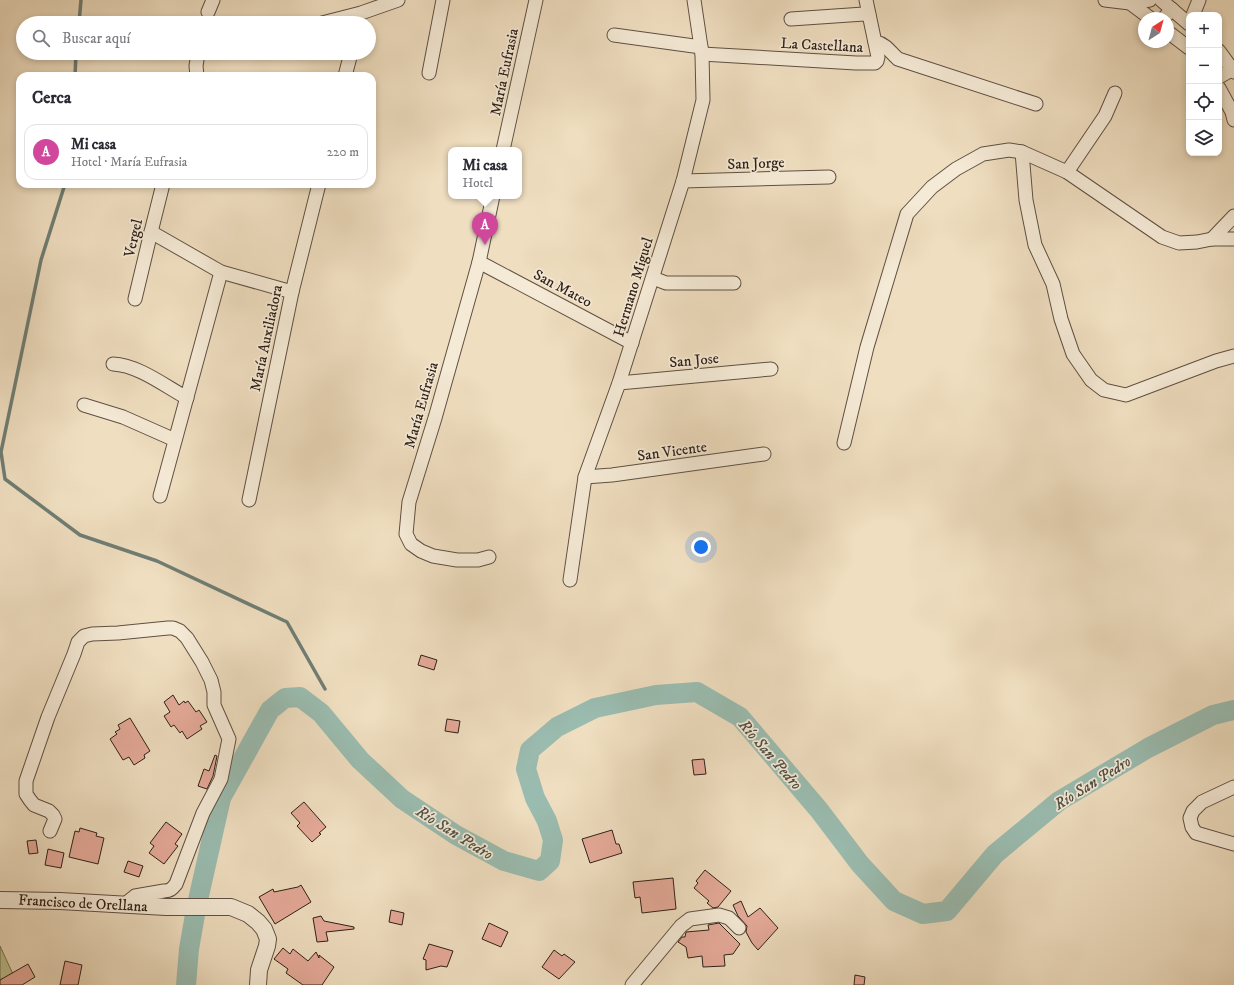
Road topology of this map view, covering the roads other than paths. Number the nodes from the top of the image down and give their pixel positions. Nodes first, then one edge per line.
1 (213, 0) edge
2 (398, 0) edge
3 (443, 0) edge
4 (536, 0) edge
5 (694, 0) edge
6 (866, 0) edge
7 (1105, 0) edge
8 (1150, 0) edge
9 (1161, 0) edge
10 (1199, 0) edge
11 (1130, 3) junction
12 (208, 12) dead end
13 (1142, 12) edge
14 (1167, 12) edge
15 (1194, 12) edge
16 (869, 15) junction
17 (364, 16) edge
18 (1174, 17) edge
19 (791, 19) dead end
20 (1186, 23) edge
21 (614, 35) dead end
22 (1174, 36) edge
23 (875, 42) junction
24 (1186, 44) edge
25 (702, 51) junction
26 (1222, 55) edge
27 (197, 60) edge
28 (349, 60) edge
29 (1233, 70) edge
30 (197, 72) edge
31 (346, 72) edge
32 (429, 73) dead end
33 (1222, 76) edge
34 (1115, 93) dead end
35 (1222, 94) edge
36 (1036, 104) dead end
37 (1234, 120) edge
38 (504, 147) edge
39 (1022, 152) junction
40 (1067, 172) junction
41 (830, 177) dead end
42 (683, 182) junction
43 (163, 188) edge
44 (318, 188) edge
45 (492, 199) edge
46 (1234, 216) edge
47 (150, 232) junction
48 (1212, 239) junction
49 (1234, 239) edge
50 (478, 262) junction
51 (221, 272) junction
52 (653, 278) junction
53 (734, 283) dead end
54 (292, 292) junction
55 (134, 300) dead end
56 (632, 343) junction
57 (1234, 356) edge
58 (113, 364) dead end
59 (771, 369) dead end
60 (619, 383) junction
61 (187, 398) junction
62 (84, 405) dead end
63 (175, 440) junction
64 (844, 443) dead end
65 (764, 454) dead end
66 (585, 477) junction
67 (160, 496) dead end
68 (249, 500) dead end
69 (489, 557) dead end
70 (570, 580) dead end
71 (1234, 787) edge
72 (50, 831) dead end
73 (1234, 844) edge
74 (0, 900) edge
75 (125, 904) junction
76 (739, 928) dead end
77 (258, 985) edge
78 (632, 985) edge

1 - 12 street
2 - 17 street
3 - 32 street
4 - 38 street, María Eufrasia
5 - 25 street, Hermano Miguel
6 - 16 street, La Castellana
7 - 11 street
8 - 11 street
9 - 14 street
10 - 15 street
11 - 13 street
16 - 19 street
16 - 23 street, La Castellana
18 - 20 street
21 - 25 street
22 - 24 street
23 - 25 street, La Castellana
23 - 36 street
25 - 42 street, Hermano Miguel
26 - 29 street
27 - 30 street
28 - 31 street
29 - 33 street
34 - 40 street
35 - 37 street
39 - 40 street
39 - 57 street
39 - 64 street
40 - 48 street
41 - 42 street, San Jorge
42 - 52 street, Hermano Miguel
43 - 47 street, Vergel
44 - 54 street, María Auxiliadora
45 - 50 street, María Eufrasia
46 - 48 street
47 - 51 street
47 - 55 street, Vergel
48 - 49 street
50 - 56 street, San Mateo
50 - 69 street, María Eufrasia
51 - 54 street
51 - 61 street
52 - 53 street
52 - 56 street, Hermano Miguel
54 - 68 street, María Auxiliadora
56 - 60 street, Hermano Miguel
58 - 61 street
59 - 60 street, San Jose
60 - 66 street, Hermano Miguel
61 - 63 street
62 - 63 street
63 - 67 street
65 - 66 street, San Vicente
66 - 70 street, Hermano Miguel
71 - 73 street
72 - 75 street
74 - 75 street, Francisco de Orellana
75 - 77 street, Francisco de Orellana
76 - 78 street

